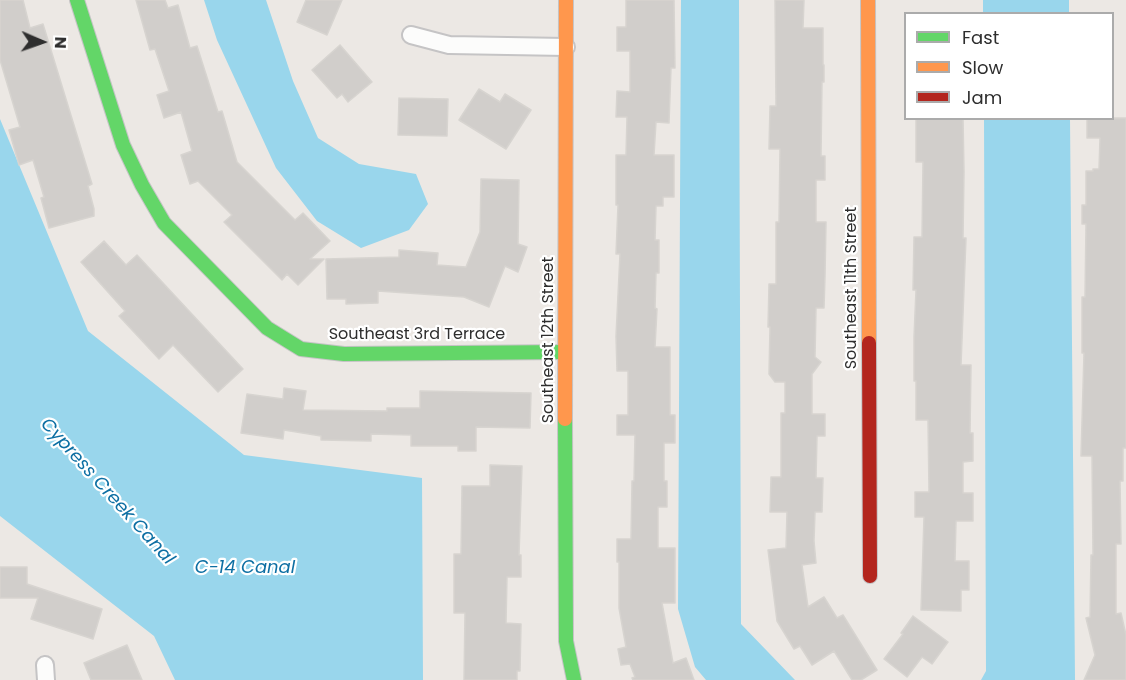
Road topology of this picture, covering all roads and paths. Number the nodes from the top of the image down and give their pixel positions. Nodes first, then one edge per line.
1 (77, 0) edge
2 (566, 0) edge
3 (868, 0) edge
4 (411, 35) dead end
5 (566, 47) junction
6 (565, 352) junction
7 (870, 576) dead end
8 (574, 680) edge

1 - 6 street, Southeast 3rd Terrace
2 - 5 street, Southeast 12th Street
3 - 7 street, Southeast 11th Street
4 - 5 street
5 - 6 street, Southeast 12th Street
6 - 8 street, Southeast 12th Street

